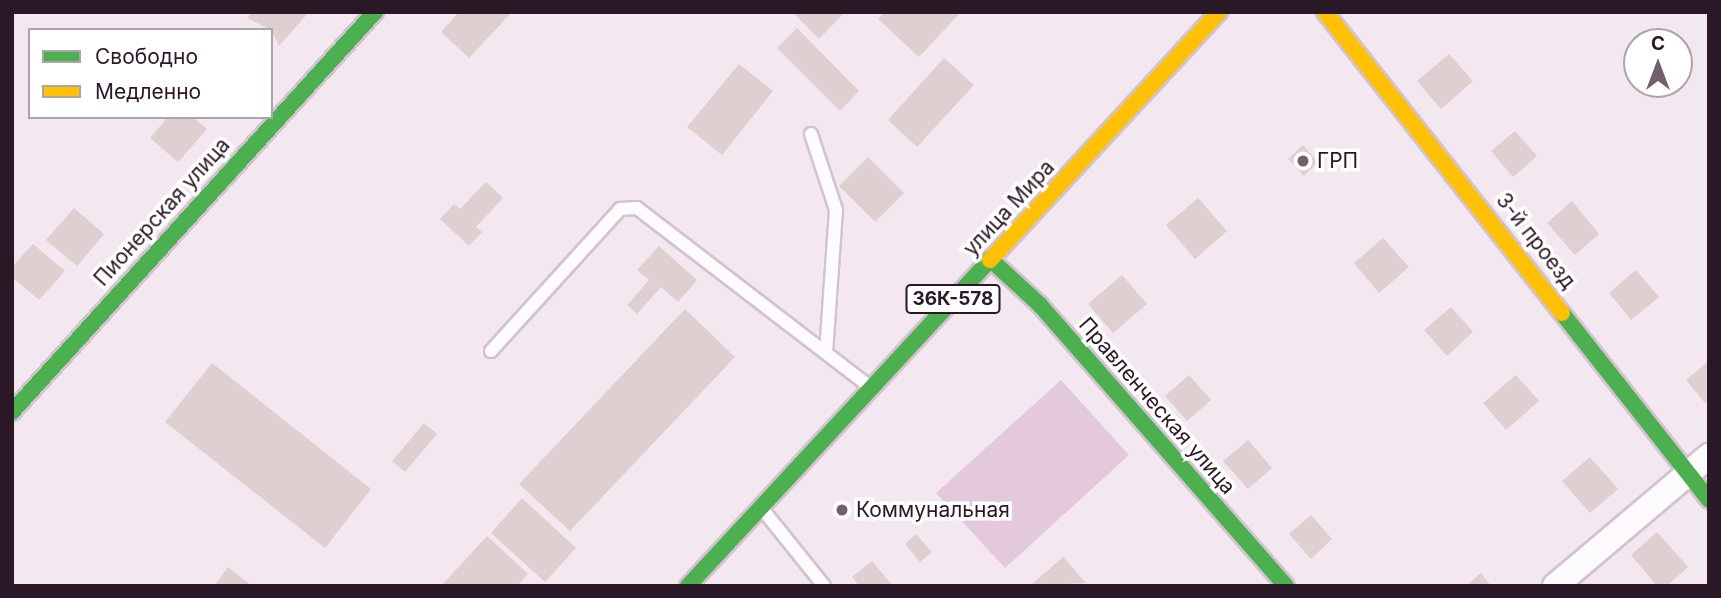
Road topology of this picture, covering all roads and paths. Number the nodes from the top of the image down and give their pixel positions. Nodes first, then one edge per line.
1 (375, 12) edge
2 (1219, 12) edge
3 (1325, 12) edge
4 (811, 134) dead end
5 (990, 259) junction
6 (491, 351) dead end
7 (826, 352) junction
8 (871, 388) junction
9 (12, 412) edge
10 (1709, 456) edge
11 (1684, 471) junction
12 (1709, 500) edge
13 (761, 507) junction
14 (688, 586) edge
15 (824, 586) edge
16 (1286, 586) edge
17 (1555, 586) edge

1 - 9 street, Пионерская улица
2 - 5 street, улица Мира / 36К-578
3 - 11 street, 3-й проезд
4 - 7 lane
5 - 8 street, улица Мира / 36К-578
5 - 16 street, Правленческая улица
6 - 7 lane
7 - 8 lane
8 - 13 street, улица Мира / 36К-578
10 - 11 street
11 - 12 street, 3-й проезд
11 - 17 street
13 - 14 street, улица Мира / 36К-578
13 - 15 lane

